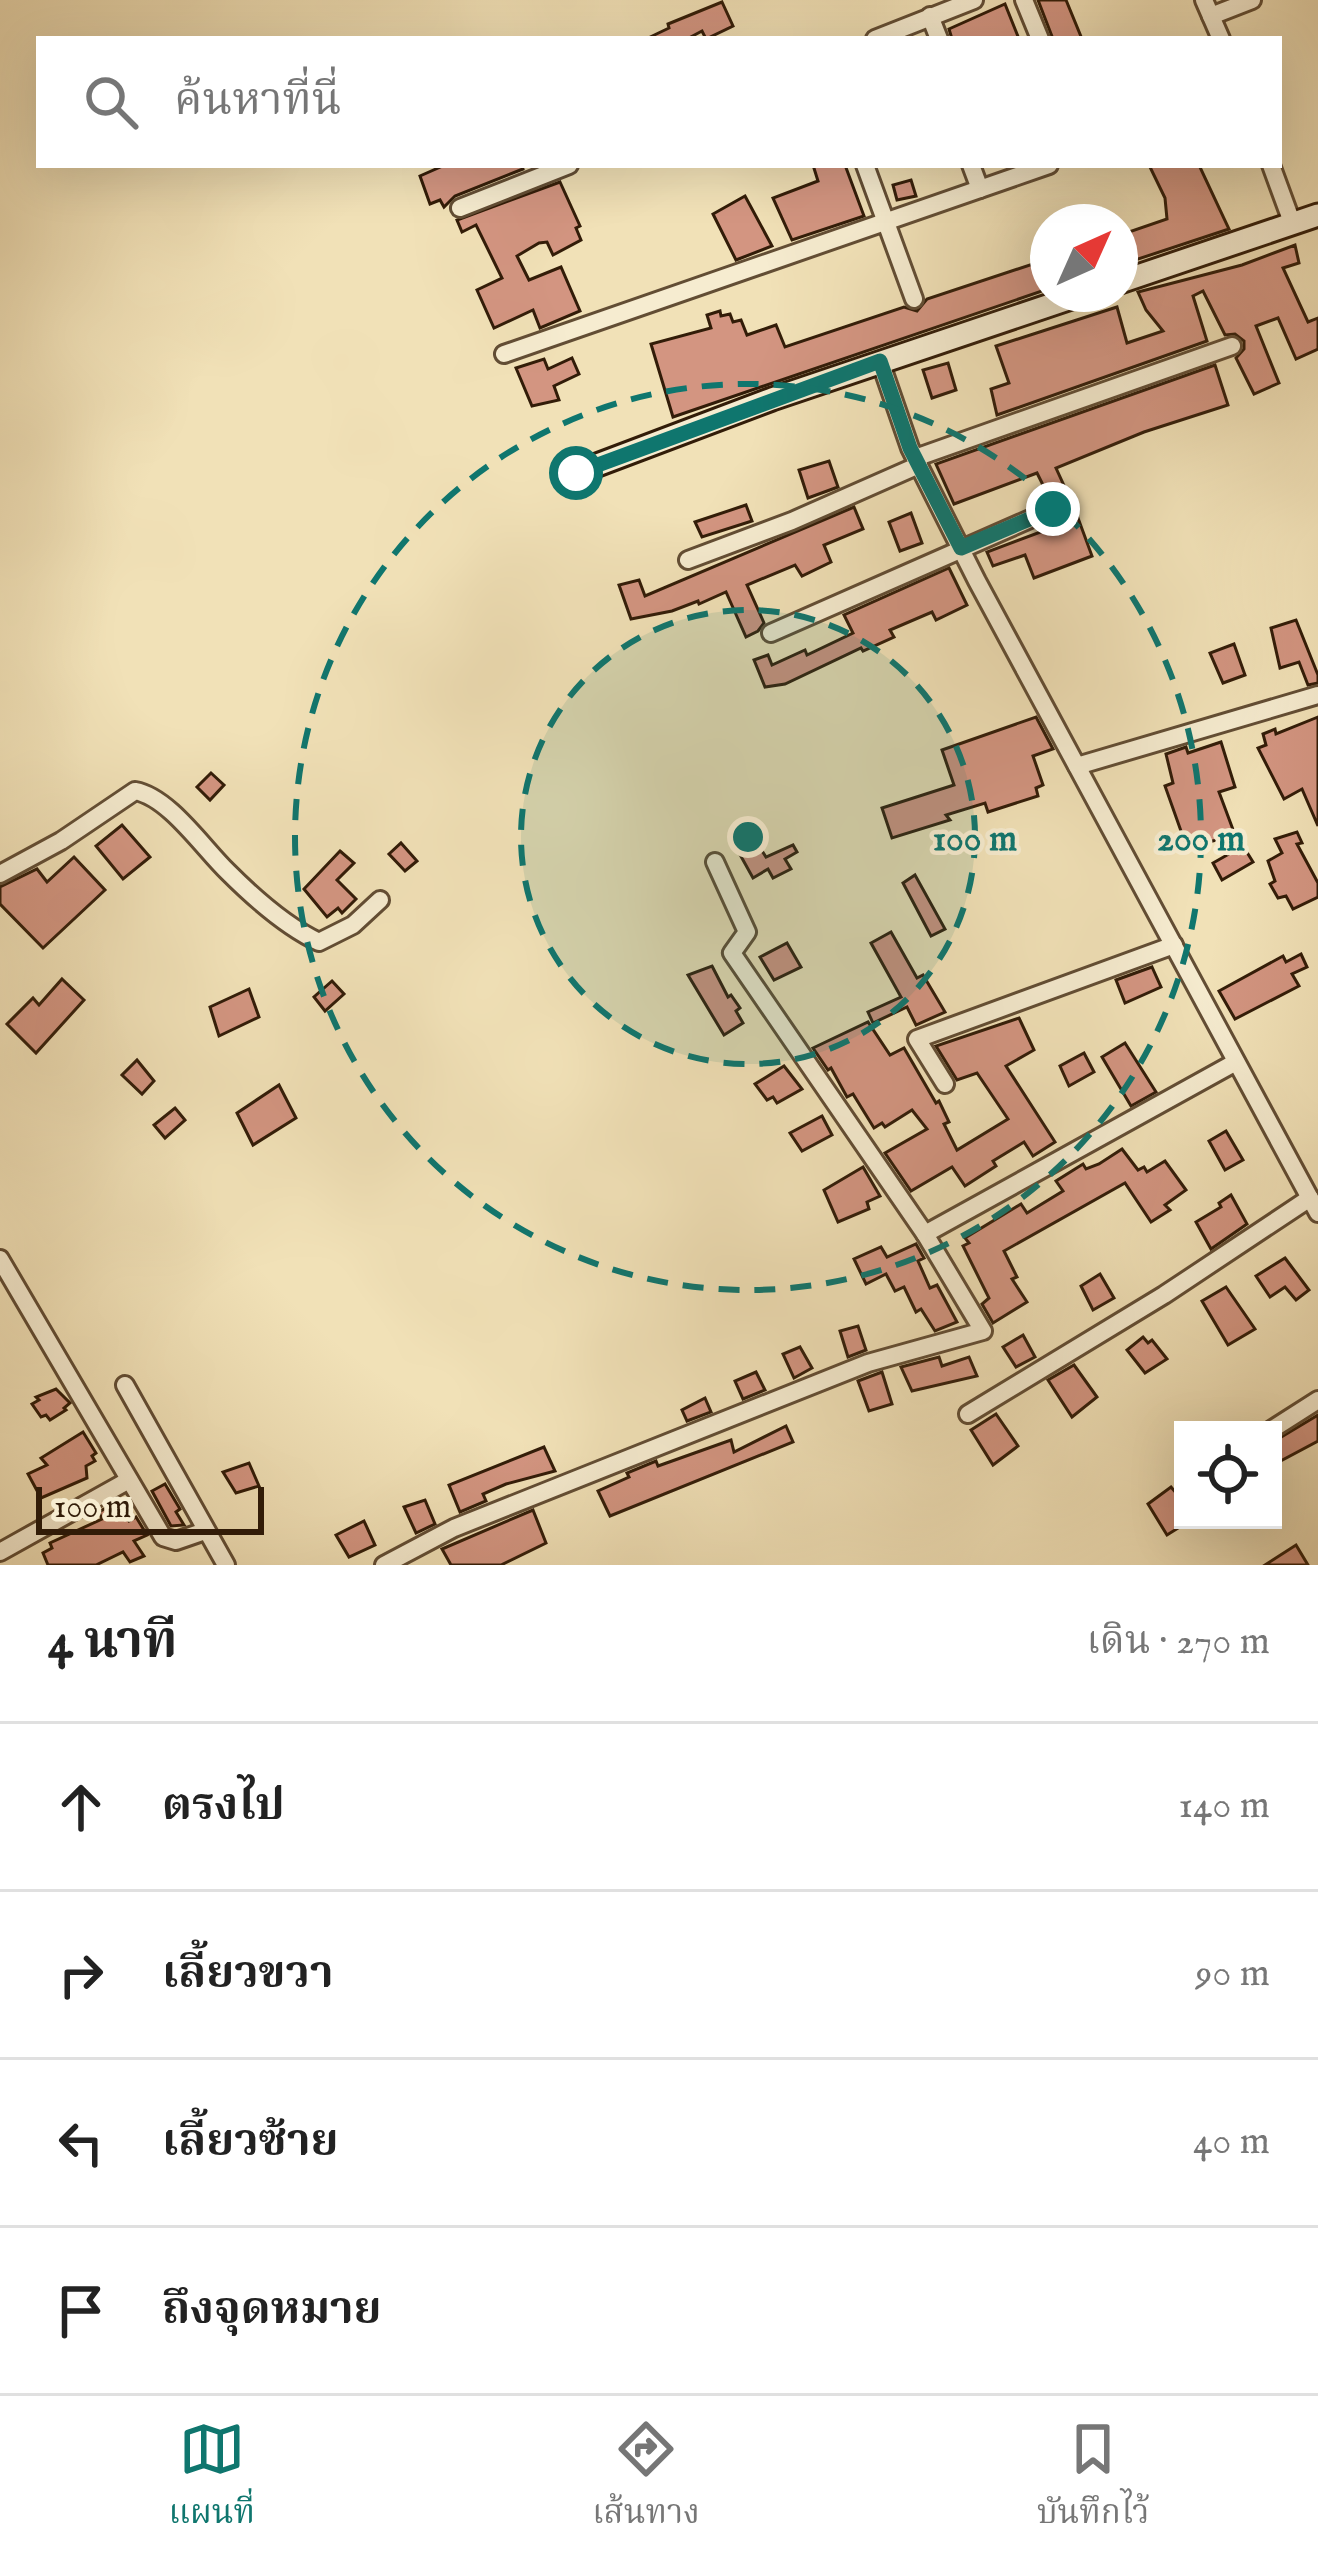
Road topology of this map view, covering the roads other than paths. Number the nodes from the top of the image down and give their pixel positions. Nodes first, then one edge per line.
1 (974, 0) edge
2 (1024, 0) edge
3 (1252, 0) edge
4 (1207, 8) edge
5 (930, 16) junction
6 (882, 36) edge
7 (938, 36) edge
8 (1039, 36) edge
9 (1220, 36) edge
10 (560, 168) edge
11 (866, 168) edge
12 (972, 168) edge
13 (1040, 168) edge
14 (1272, 168) edge
15 (980, 189) junction
16 (460, 208) dead end
17 (1318, 214) edge
18 (886, 221) junction
19 (1293, 225) junction
20 (1138, 276) edge
21 (914, 299) dead end
22 (1030, 311) edge
23 (1232, 346) dead end
24 (504, 354) dead end
25 (880, 361) junction
26 (917, 461) junction
27 (576, 473) dead end
28 (1053, 509) dead end
29 (961, 548) junction
30 (688, 560) dead end
31 (771, 633) dead end
32 (1318, 695) edge
33 (1077, 766) junction
34 (715, 862) dead end
35 (0, 874) edge
36 (380, 900) dead end
37 (1174, 945) junction
38 (1236, 1062) junction
39 (945, 1084) dead end
40 (1314, 1206) edge
41 (925, 1234) junction
42 (0, 1259) edge
43 (125, 1385) dead end
44 (1318, 1400) edge
45 (968, 1414) dead end
46 (1282, 1423) edge
47 (129, 1480) junction
48 (205, 1531) junction
49 (0, 1552) edge
50 (226, 1565) edge
51 (384, 1565) edge

1 - 5 street
2 - 8 street
3 - 4 street
4 - 9 street
5 - 6 street
5 - 7 street
10 - 16 street
11 - 18 street
12 - 15 street
13 - 15 street
14 - 19 street
15 - 18 street
17 - 19 street
18 - 21 street
18 - 24 street
19 - 20 street
22 - 25 street
23 - 26 street
25 - 26 street
25 - 27 street
26 - 29 street
26 - 30 street
28 - 29 street
29 - 31 street
29 - 33 street
32 - 33 street
33 - 37 street
34 - 41 street
35 - 36 street
37 - 38 street
37 - 39 street
38 - 40 street
38 - 41 street
40 - 45 street
41 - 51 street
42 - 47 street
43 - 48 street
44 - 46 street
47 - 48 street
47 - 49 street
48 - 50 street

